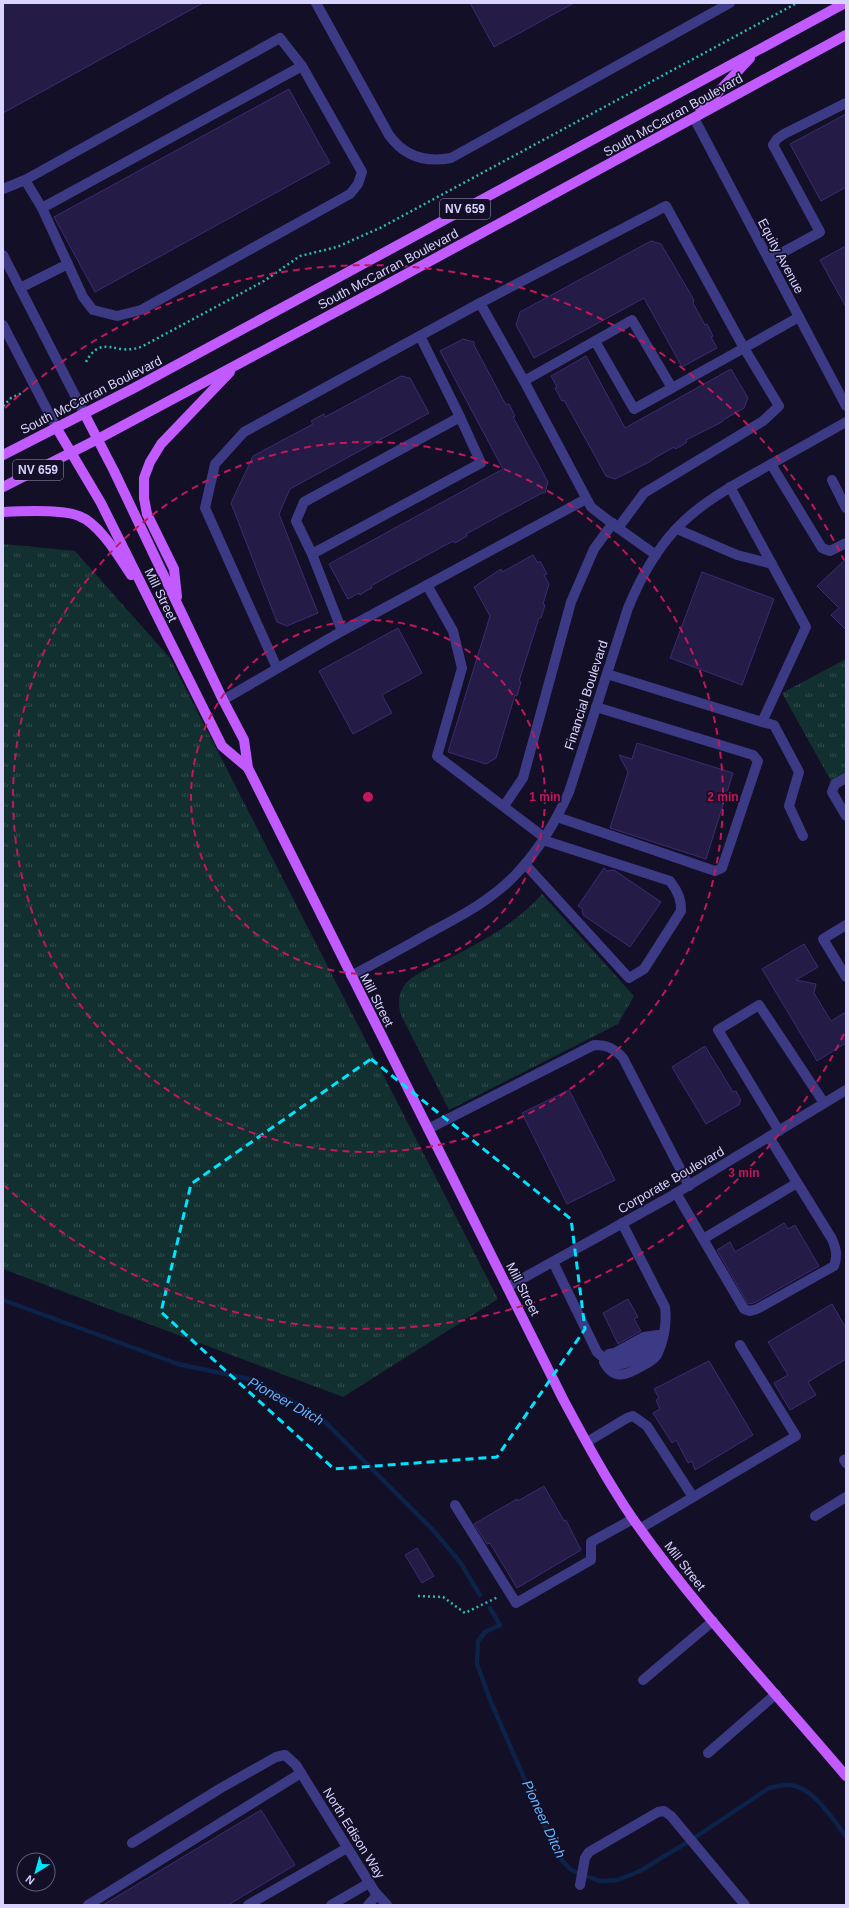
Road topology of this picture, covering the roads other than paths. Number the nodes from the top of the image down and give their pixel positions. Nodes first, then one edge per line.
1 (316, 3) edge
2 (730, 3) edge
3 (844, 3) edge
4 (846, 35) edge
5 (757, 50) junction
6 (302, 66) junction
7 (846, 103) edge
8 (694, 118) junction
9 (25, 180) junction
10 (3, 189) edge
11 (42, 208) junction
12 (3, 255) edge
13 (769, 260) junction
14 (68, 264) junction
15 (20, 288) junction
16 (480, 303) junction
17 (799, 317) junction
18 (3, 324) edge
19 (420, 336) junction
20 (595, 341) junction
21 (744, 348) junction
22 (238, 364) junction
23 (524, 381) junction
24 (672, 388) junction
25 (846, 406) edge
26 (84, 413) junction
27 (460, 417) junction
28 (846, 422) edge
29 (56, 427) junction
30 (98, 439) junction
31 (72, 453) junction
32 (3, 455) edge
33 (771, 464) junction
34 (832, 480) dead end
35 (3, 487) edge
36 (730, 487) junction
37 (586, 499) junction
38 (846, 508) edge
39 (3, 512) edge
40 (616, 526) junction
41 (677, 529) junction
42 (846, 543) edge
43 (312, 554) junction
44 (656, 555) junction
45 (772, 564) junction
46 (427, 585) junction
47 (147, 595) junction
48 (178, 605) junction
49 (342, 631) junction
50 (277, 668) junction
51 (607, 674) junction
52 (223, 700) junction
53 (596, 707) junction
54 (762, 722) junction
55 (248, 768) junction
56 (846, 778) edge
57 (504, 806) junction
58 (846, 816) edge
59 (557, 817) junction
60 (803, 836) dead end
61 (544, 839) junction
62 (525, 864) junction
63 (846, 925) edge
64 (351, 976) junction
65 (846, 977) edge
66 (846, 1090) edge
67 (824, 1104) junction
68 (428, 1129) junction
69 (779, 1131) junction
70 (769, 1137) junction
71 (797, 1183) junction
72 (689, 1186) junction
73 (676, 1193) junction
74 (622, 1224) junction
75 (703, 1239) junction
76 (553, 1262) junction
77 (507, 1287) junction
78 (662, 1334) junction
79 (595, 1344) junction
80 (740, 1344) dead end
81 (602, 1358) junction
82 (586, 1442) junction
83 (846, 1458) edge
84 (846, 1463) edge
85 (846, 1496) edge
86 (693, 1497) junction
87 (456, 1505) dead end
88 (815, 1516) dead end
89 (634, 1519) junction
90 (640, 1528) junction
91 (713, 1620) junction
92 (643, 1680) dead end
93 (776, 1694) junction
94 (708, 1753) dead end
95 (301, 1773) junction
96 (846, 1776) edge
97 (132, 1844) dead end
98 (347, 1848) junction
99 (369, 1883) junction
100 (580, 1885) dead end
101 (378, 1895) junction
102 (88, 1905) edge
103 (248, 1905) edge
104 (331, 1905) edge
105 (368, 1905) edge
106 (387, 1905) edge
107 (745, 1905) edge

1 - 2 street
3 - 5 main road, South McCarran Boulevard / NV 659
4 - 8 main road, South McCarran Boulevard / NV 659
5 - 8 main road
5 - 26 main road, South McCarran Boulevard / NV 659
6 - 9 street
6 - 11 street
6 - 14 street
7 - 13 street
8 - 13 street, Equity Avenue
8 - 22 main road, South McCarran Boulevard / NV 659
9 - 10 street
9 - 11 street
11 - 14 street
12 - 15 street
13 - 17 street, Equity Avenue
14 - 15 street
15 - 26 street
16 - 19 street
16 - 21 street
16 - 23 street
17 - 21 street
17 - 25 street, Equity Avenue
18 - 29 street
19 - 27 street
19 - 50 street
20 - 23 street
20 - 24 street
20 - 24 street
21 - 24 street
21 - 40 street
22 - 30 main road, South McCarran Boulevard / NV 659
22 - 48 main road
23 - 37 street
26 - 29 main road, South McCarran Boulevard / NV 659
26 - 30 main road, Mill Street
27 - 43 street
27 - 43 street
28 - 33 street, Financial Boulevard
29 - 31 main road, Mill Street
29 - 32 main road, South McCarran Boulevard / NV 659
30 - 31 main road, South McCarran Boulevard / NV 659
30 - 48 main road, Mill Street
31 - 35 main road, South McCarran Boulevard / NV 659
31 - 47 main road, Mill Street
33 - 36 street, Financial Boulevard
33 - 42 street
34 - 38 street
36 - 41 street, Financial Boulevard
36 - 45 street
37 - 40 street
37 - 46 street
39 - 47 main road
40 - 44 street
40 - 57 street
41 - 44 street, Financial Boulevard
41 - 45 street
43 - 49 street
44 - 51 street, Financial Boulevard
45 - 54 street
46 - 49 street
46 - 57 street
47 - 55 main road, Mill Street
48 - 52 main road, Mill Street
49 - 50 street
50 - 52 street
51 - 53 street, Financial Boulevard
51 - 54 street
52 - 55 main road, Mill Street
53 - 59 street, Financial Boulevard
53 - 59 street
54 - 60 street
55 - 64 main road, Mill Street
56 - 58 street
57 - 61 street
59 - 61 street, Financial Boulevard
61 - 62 street, Financial Boulevard
61 - 62 street
62 - 64 street, Financial Boulevard
63 - 65 street
64 - 68 main road, Mill Street
66 - 67 street, Corporate Boulevard
67 - 69 street, Corporate Boulevard
67 - 69 street
68 - 72 street
68 - 77 main road, Mill Street
69 - 70 street, Corporate Boulevard
70 - 71 street
70 - 72 street, Corporate Boulevard
71 - 75 street
71 - 75 street
72 - 73 street, Corporate Boulevard
73 - 74 street, Corporate Boulevard
73 - 75 street
74 - 76 street, Corporate Boulevard
74 - 78 street
76 - 77 street, Corporate Boulevard
76 - 79 street
77 - 82 main road, Mill Street
78 - 79 street
78 - 81 street
78 - 81 street
79 - 81 street
80 - 86 street
82 - 86 street
82 - 89 main road, Mill Street
83 - 84 street
85 - 88 street
86 - 90 street
87 - 89 street
89 - 90 main road, Mill Street
90 - 91 main road, Mill Street
91 - 92 street
91 - 93 main road, Mill Street
93 - 94 street
93 - 96 main road, Mill Street
95 - 97 street, North Edison Way
95 - 98 street, North Edison Way
95 - 102 street
98 - 99 street, North Edison Way
98 - 103 street
99 - 101 street, North Edison Way
99 - 104 street
100 - 107 street
101 - 105 street
101 - 106 street, North Edison Way

